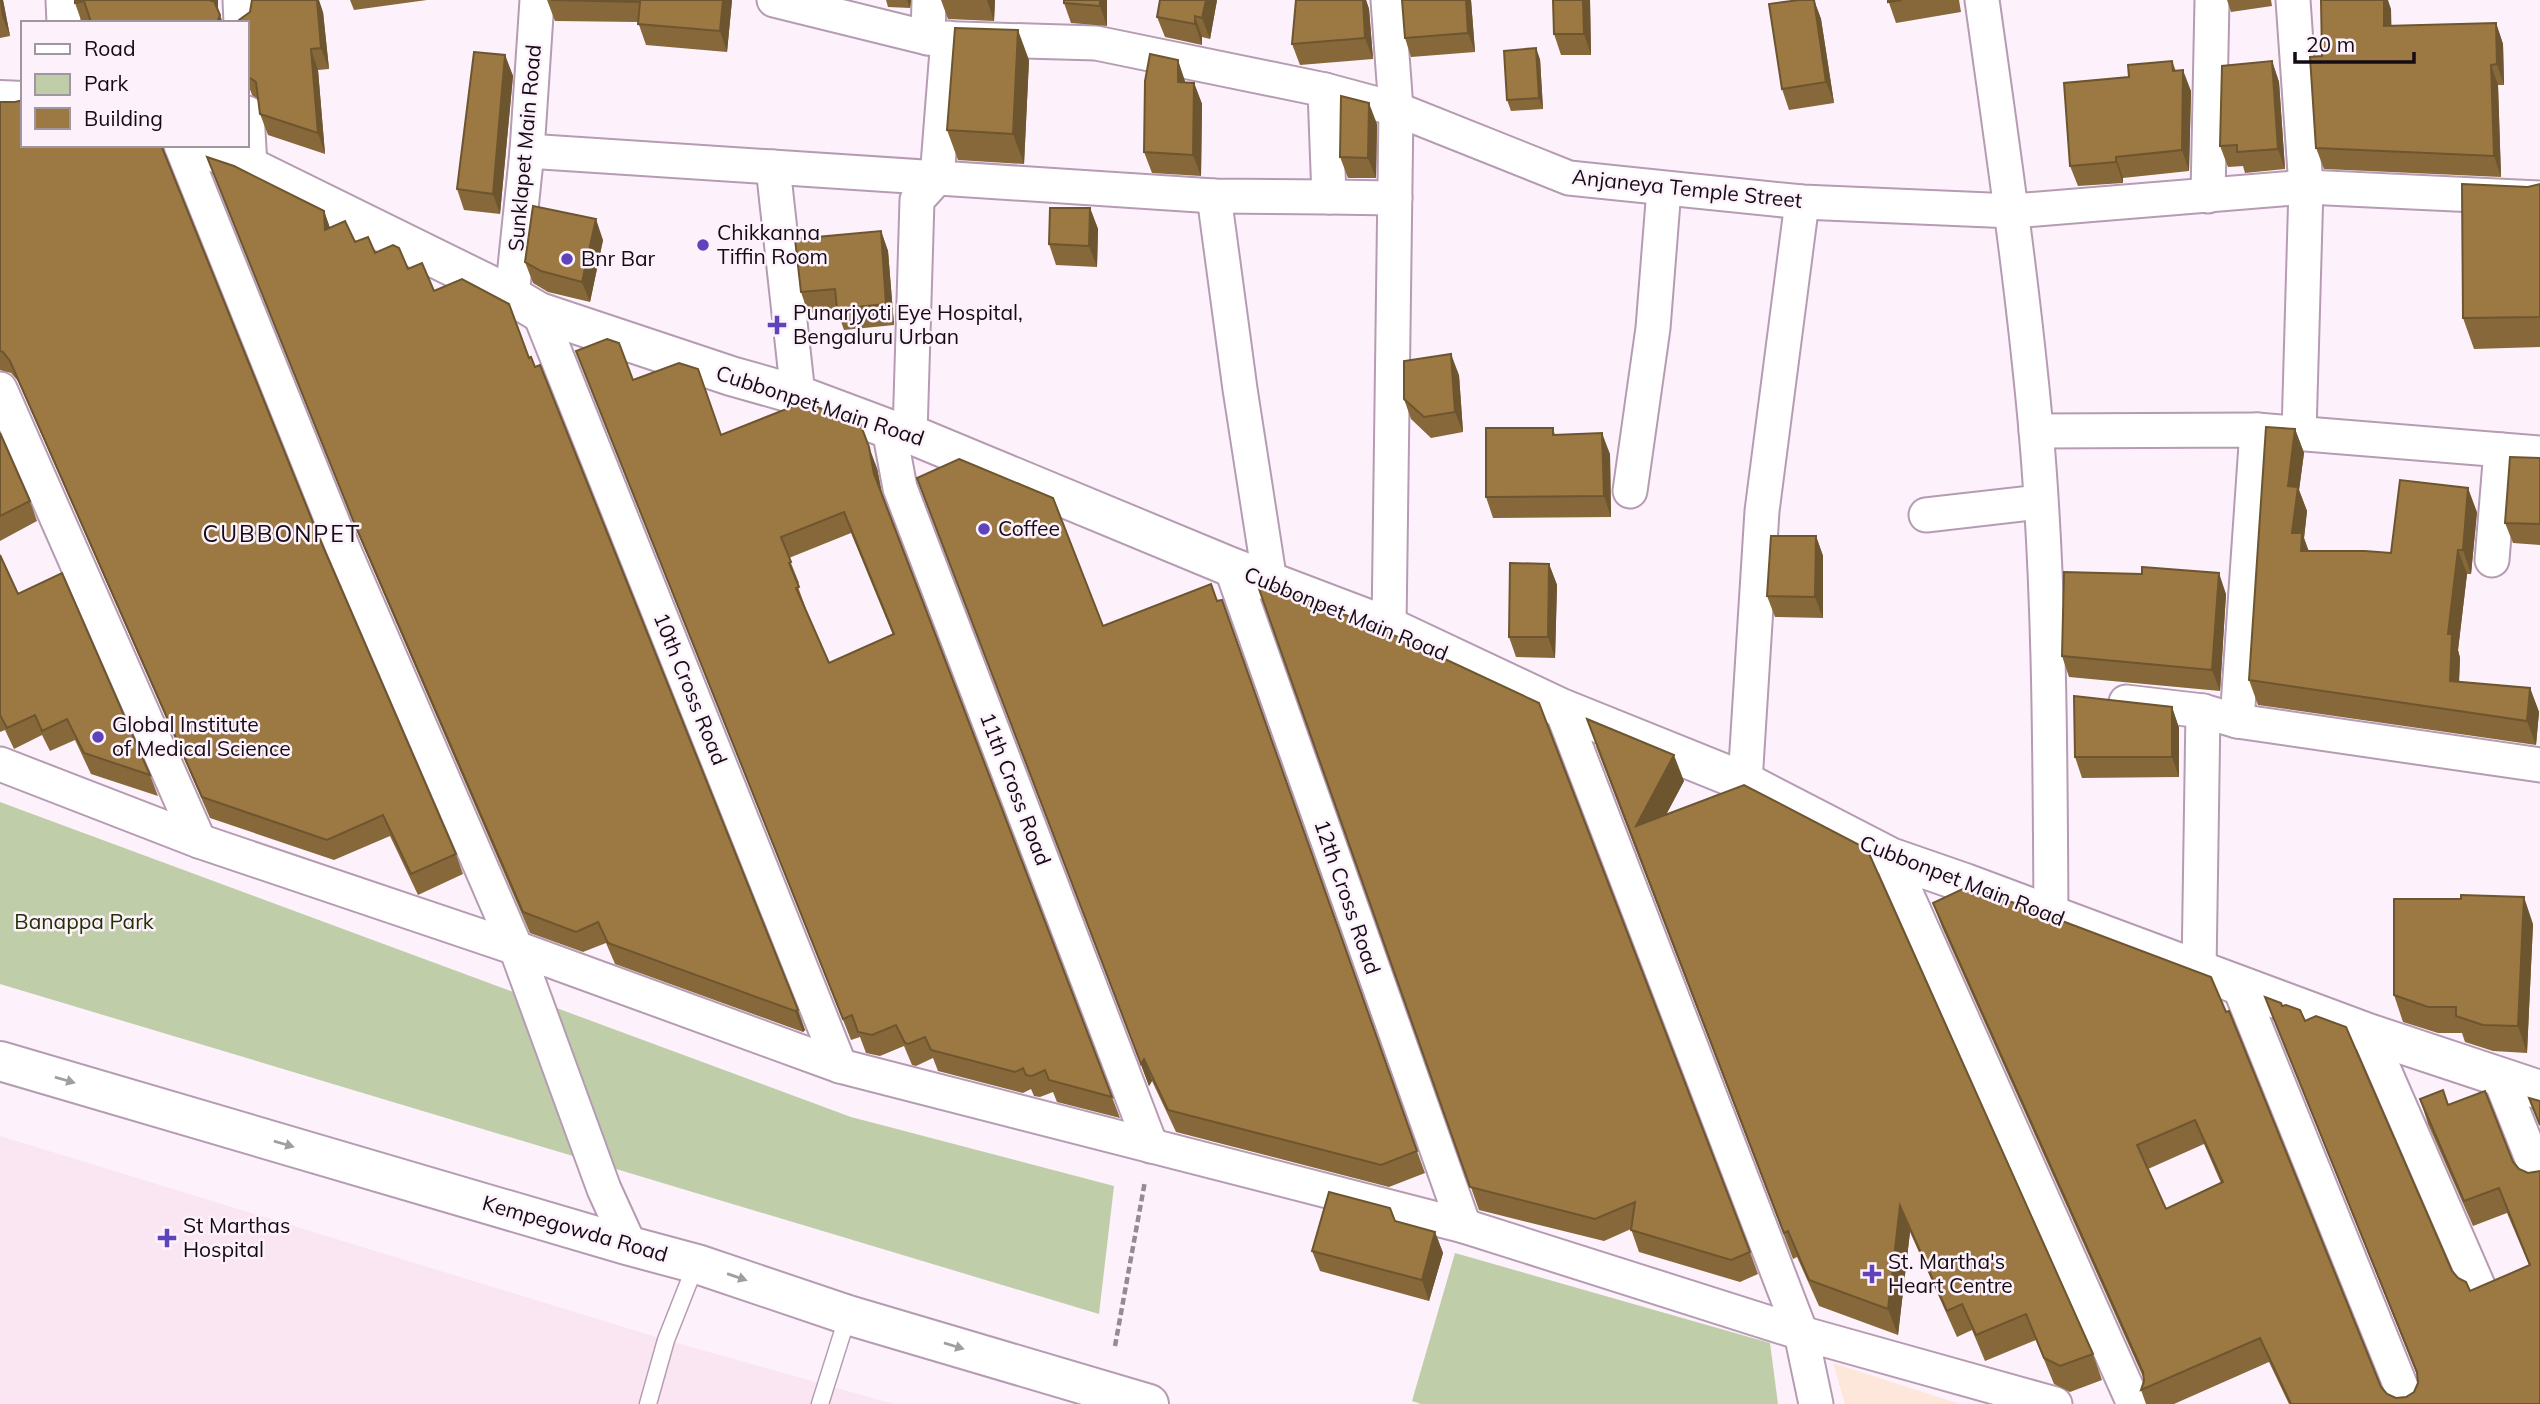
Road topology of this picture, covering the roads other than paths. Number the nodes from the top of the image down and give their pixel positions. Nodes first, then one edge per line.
1 (63, 0) edge
2 (240, 0) edge
3 (537, 0) edge
4 (774, 0) edge
5 (929, 0) edge
6 (1388, 0) edge
7 (1982, 0) edge
8 (2212, 0) edge
9 (2293, 0) edge
10 (64, 21) edge
11 (241, 21) edge
12 (938, 38) junction
13 (1325, 90) junction
14 (0, 100) edge
15 (21, 102) edge
16 (1396, 109) junction
17 (248, 131) edge
18 (182, 147) edge
19 (201, 147) edge
20 (527, 151) junction
21 (250, 167) junction
22 (773, 167) junction
23 (936, 178) junction
24 (2306, 187) junction
25 (1664, 188) junction
26 (1214, 196) junction
27 (2208, 196) junction
28 (1329, 197) junction
29 (1395, 198) junction
30 (2540, 198) edge
31 (1802, 202) junction
32 (2013, 211) junction
33 (525, 304) junction
34 (0, 389) edge
35 (798, 395) junction
36 (2257, 430) junction
37 (899, 431) junction
38 (2036, 431) junction
39 (2299, 433) junction
40 (2501, 450) junction
41 (2540, 453) edge
42 (1630, 491) dead end
43 (2040, 502) junction
44 (1926, 516) dead end
45 (2492, 560) dead end
46 (1231, 567) junction
47 (1270, 582) junction
48 (1389, 627) junction
49 (2073, 697) junction
50 (1561, 708) junction
51 (2203, 711) junction
52 (2237, 720) junction
53 (0, 764) edge
54 (2540, 765) edge
55 (1745, 782) junction
56 (199, 841) junction
57 (1890, 857) junction
58 (2051, 916) junction
59 (516, 948) junction
60 (2199, 971) junction
61 (2239, 986) junction
62 (2368, 1033) junction
63 (0, 1061) edge
64 (840, 1066) junction
65 (2499, 1076) junction
66 (2540, 1090) edge
67 (1151, 1146) junction
68 (2540, 1179) edge
69 (1464, 1226) junction
70 (629, 1246) junction
71 (696, 1264) junction
72 (2479, 1288) edge
73 (848, 1315) junction
74 (1801, 1333) junction
75 (648, 1404) edge
76 (821, 1404) edge
77 (1149, 1404) edge
78 (1816, 1404) edge
79 (2055, 1404) edge
80 (2134, 1404) edge
81 (2408, 1404) edge

1 - 10 street
2 - 11 street
3 - 20 street, Sunklapet Main Road
4 - 12 street, Anjaneya Temple Street
5 - 12 street
6 - 16 street
7 - 32 street
8 - 27 street
9 - 24 street
12 - 13 street, Anjaneya Temple Street
12 - 23 street
13 - 16 street, Anjaneya Temple Street
13 - 28 street
14 - 15 street
16 - 25 street, Anjaneya Temple Street
16 - 29 street
17 - 21 street
18 - 59 street
19 - 21 street, Cubbonpet Main Road
20 - 22 street
20 - 33 street, Sunklapet Main Road
21 - 33 street, Cubbonpet Main Road
22 - 23 street
22 - 35 street
23 - 26 street
23 - 37 street, 11th Cross Road
24 - 27 street, Anjaneya Temple Street
24 - 30 street, Anjaneya Temple Street
24 - 39 street
25 - 31 street, Anjaneya Temple Street
25 - 42 street
26 - 28 street
26 - 47 street
27 - 32 street, Anjaneya Temple Street
28 - 29 street
29 - 48 street
31 - 32 street, Anjaneya Temple Street
31 - 55 street
32 - 38 street
33 - 35 street, Cubbonpet Main Road
33 - 64 street, 10th Cross Road
34 - 56 street
35 - 37 street, Cubbonpet Main Road
36 - 38 street
36 - 39 street
36 - 52 street
37 - 46 street, Cubbonpet Main Road
37 - 67 street, 11th Cross Road
38 - 43 street
39 - 40 street
40 - 41 street
40 - 45 street
43 - 44 street
43 - 49 street
46 - 47 street, Cubbonpet Main Road
46 - 69 street, 12th Cross Road
47 - 48 street, Cubbonpet Main Road
48 - 50 street, Cubbonpet Main Road
49 - 51 street
49 - 58 street
50 - 55 street, Cubbonpet Main Road
50 - 74 street
51 - 52 street
51 - 60 street
52 - 54 street
53 - 56 street
55 - 57 street, Cubbonpet Main Road
56 - 59 street
57 - 58 street, Cubbonpet Main Road
57 - 80 street
58 - 60 street, Cubbonpet Main Road
59 - 64 street
59 - 70 street
60 - 61 street, Cubbonpet Main Road
61 - 62 street, Cubbonpet Main Road
61 - 81 street
62 - 65 street, Cubbonpet Main Road
62 - 72 street
63 -> 70 street, Kempegowda Road
64 - 67 street
65 - 66 street, Cubbonpet Main Road
65 - 68 street
67 - 69 street
69 - 74 street
70 - 71 street, Kempegowda Road
71 -> 73 street, Kempegowda Road
71 - 75 lane
73 - 76 lane
73 -> 77 street, Kempegowda Road
74 - 78 street
74 - 79 street

